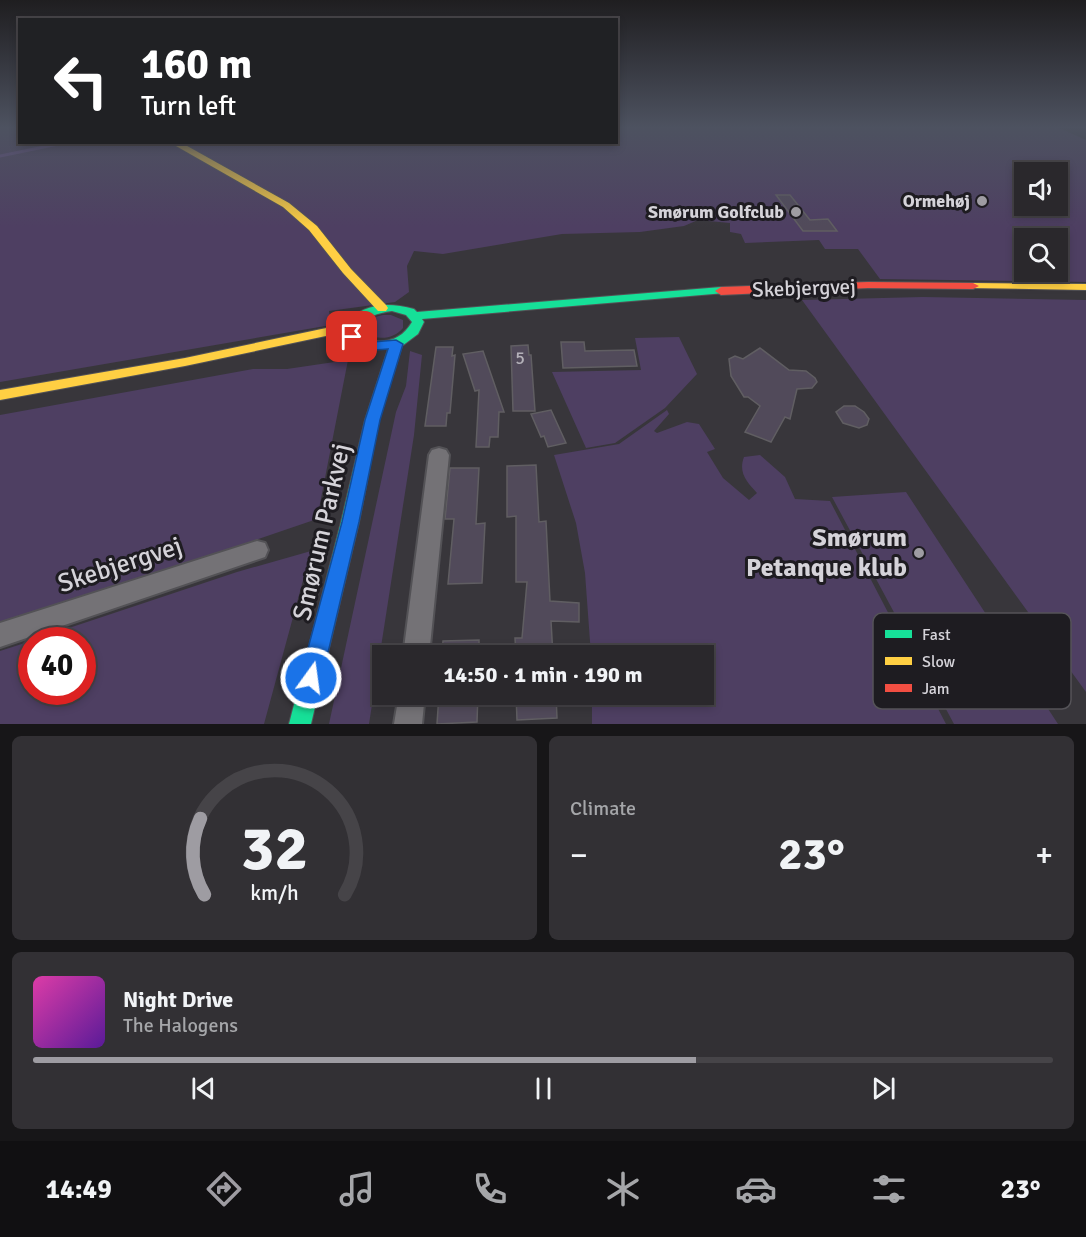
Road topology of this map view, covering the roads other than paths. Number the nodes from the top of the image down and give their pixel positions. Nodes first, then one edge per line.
1 (206, 160) edge
2 (347, 271) junction
3 (1086, 287) edge
4 (382, 308) junction
5 (362, 314) junction
6 (416, 322) junction
7 (351, 332) junction
8 (396, 344) junction
9 (372, 376) dead end
10 (0, 395) edge
11 (372, 420) junction
12 (439, 455) dead end
13 (257, 550) dead end
14 (0, 635) edge
15 (417, 645) edge
16 (411, 705) edge
17 (300, 724) edge
18 (408, 724) edge

1 - 2 street
2 - 4 street
2 - 5 street
3 - 6 street, Skebjergvej
4 - 5 street
4 - 6 street
5 - 7 street
6 - 8 street
7 - 8 street
7 - 10 street
8 - 11 street, Smørum Parkvej
9 - 11 street, Smørum Parkvej
11 - 17 street, Smørum Parkvej
12 - 15 street
13 - 14 street, Skebjergvej
16 - 18 street

